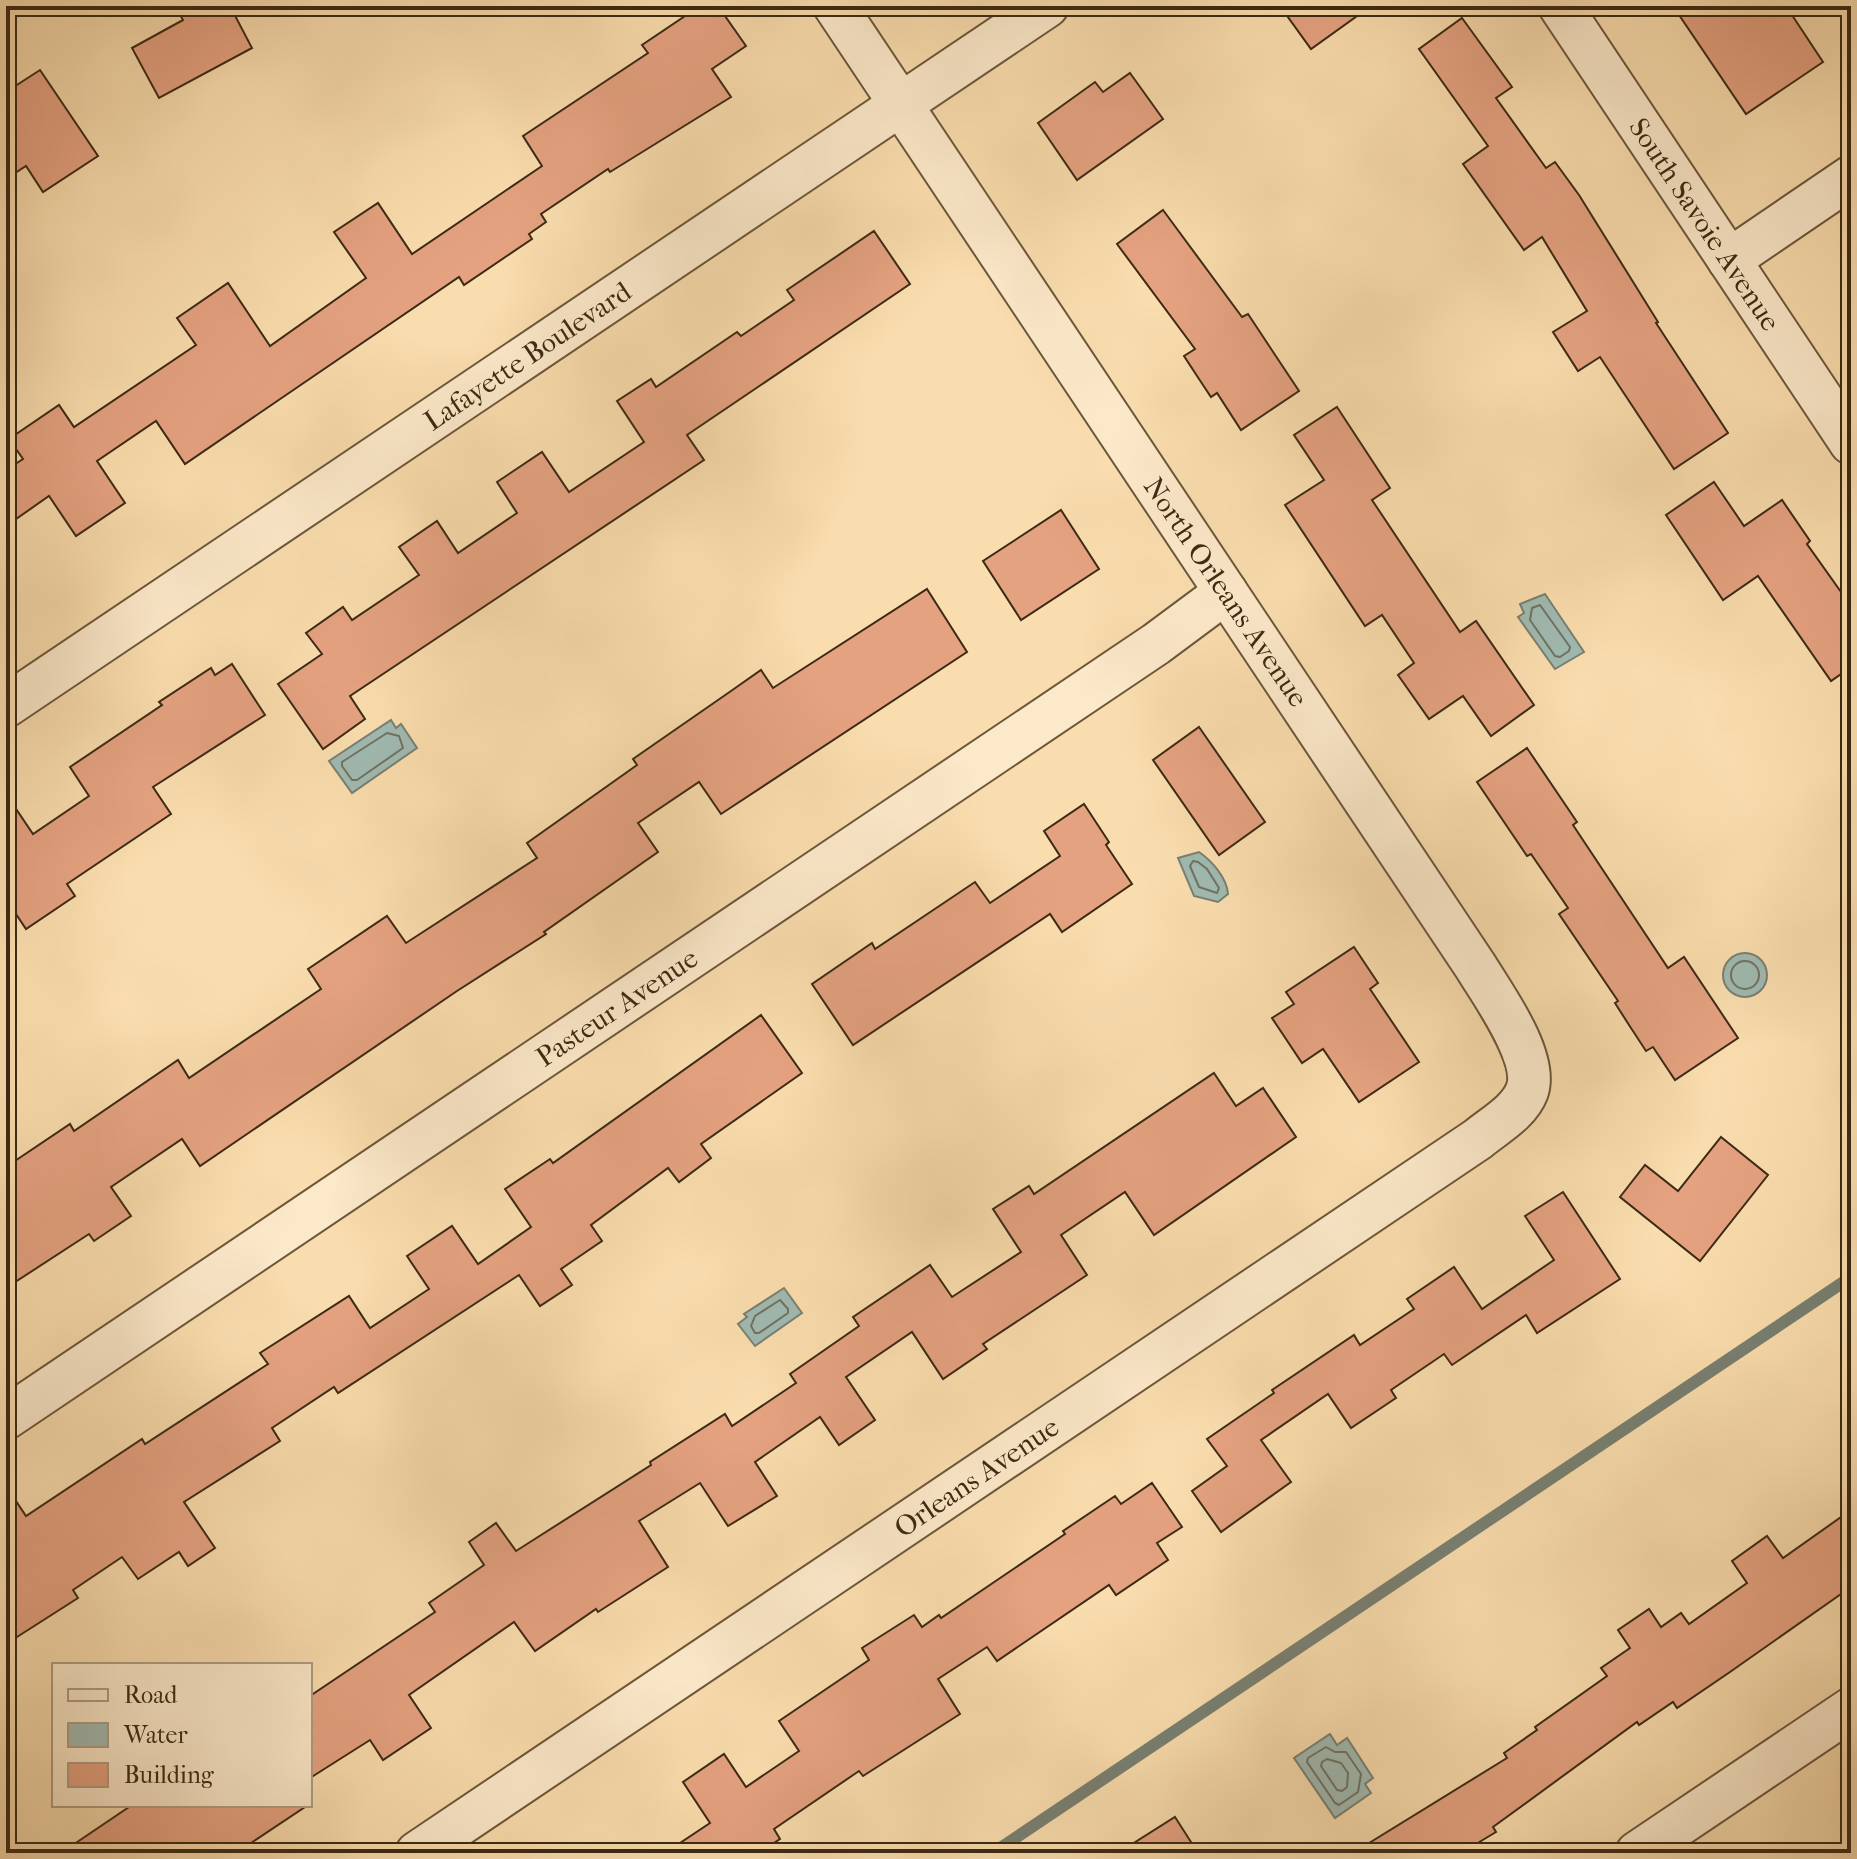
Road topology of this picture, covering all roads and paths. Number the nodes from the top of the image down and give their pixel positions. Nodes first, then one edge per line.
1 (835, 6) edge
2 (1047, 6) edge
3 (1560, 6) edge
4 (901, 104) junction
5 (1851, 177) edge
6 (1729, 260) junction
7 (1851, 443) edge
8 (1226, 592) junction
9 (6, 706) edge
10 (1528, 1090) joint
11 (6, 1418) edge
12 (1851, 1709) edge
13 (417, 1853) edge
14 (1637, 1853) edge

1 - 4 street, North Orleans Avenue
2 - 4 street, Lafayette Boulevard
3 - 6 street, South Savoie Avenue
4 - 8 street, North Orleans Avenue
4 - 9 street, Lafayette Boulevard
5 - 6 street
6 - 7 street, South Savoie Avenue
8 - 10 street, North Orleans Avenue
8 - 11 street, Pasteur Avenue
10 - 13 street, Orleans Avenue
12 - 14 street

